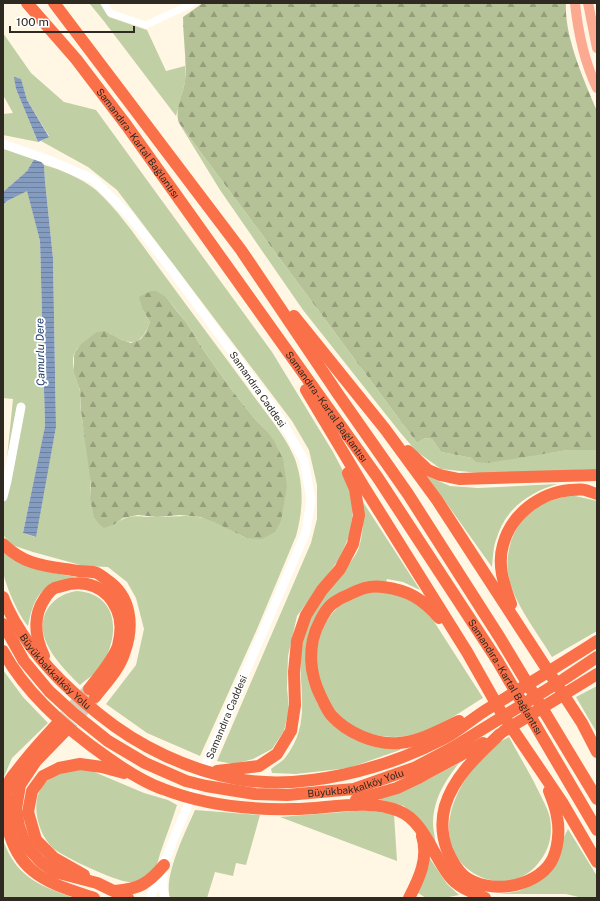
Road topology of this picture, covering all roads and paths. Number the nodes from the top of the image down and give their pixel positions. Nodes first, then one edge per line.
1 (27, 3) edge
2 (54, 3) edge
3 (104, 3) edge
4 (575, 3) edge
5 (588, 3) edge
6 (189, 4) edge
7 (597, 48) edge
8 (597, 88) edge
9 (3, 144) edge
10 (241, 250) junction
11 (239, 282) junction
12 (21, 407) dead end
13 (326, 422) junction
14 (385, 429) junction
15 (597, 475) edge
16 (597, 494) edge
17 (3, 497) edge
18 (3, 544) edge
19 (3, 596) edge
20 (3, 624) edge
21 (523, 633) junction
22 (597, 641) edge
23 (3, 651) edge
24 (467, 652) junction
25 (597, 657) edge
26 (50, 670) junction
27 (597, 674) edge
28 (597, 678) edge
29 (571, 690) junction
30 (486, 710) junction
31 (582, 723) junction
32 (500, 734) junction
33 (597, 746) edge
34 (597, 752) edge
35 (529, 754) junction
36 (210, 772) junction
37 (133, 775) junction
38 (597, 799) edge
39 (294, 809) junction
40 (418, 826) junction
41 (597, 830) edge
42 (597, 862) edge
43 (164, 866) junction
44 (97, 883) junction
45 (115, 891) junction
46 (94, 898) edge
47 (128, 898) edge
48 (150, 898) edge
49 (165, 898) edge
50 (409, 898) edge
51 (485, 898) edge

1 - 11 highway, Samandıra - Kartal Bağlantısı
2 - 10 highway, Samandıra - Kartal Bağlantısı
3 - 6 street
4 - 8 main road
5 - 7 main road
9 - 43 street, Samandıra Caddesi
10 - 14 highway
10 - 38 highway, Samandıra - Kartal Bağlantısı
11 - 13 highway
11 - 41 highway, Samandıra - Kartal Bağlantısı
12 - 17 street
13 - 24 highway
13 - 36 highway
14 - 15 highway
14 - 21 highway
16 - 21 highway
18 - 26 highway
19 - 26 highway, Büyükbakkalköy Yolu
20 - 25 highway, Büyükbakkalköy Yolu
21 - 31 highway
22 - 30 highway
23 - 37 highway
24 - 30 highway
24 - 35 highway
26 - 36 highway, Büyükbakkalköy Yolu
27 - 29 highway
28 - 29 highway
29 - 32 highway
30 - 36 highway, Büyükbakkalköy Yolu
31 - 33 highway
31 - 34 highway
32 - 35 highway
32 - 39 highway
35 - 42 highway
37 - 39 highway
37 - 44 highway
39 - 40 highway
40 - 50 highway
40 - 51 highway
43 - 45 highway
43 - 48 street, Samandıra Caddesi
43 - 49 street
44 - 45 highway
44 - 46 highway
45 - 47 highway

